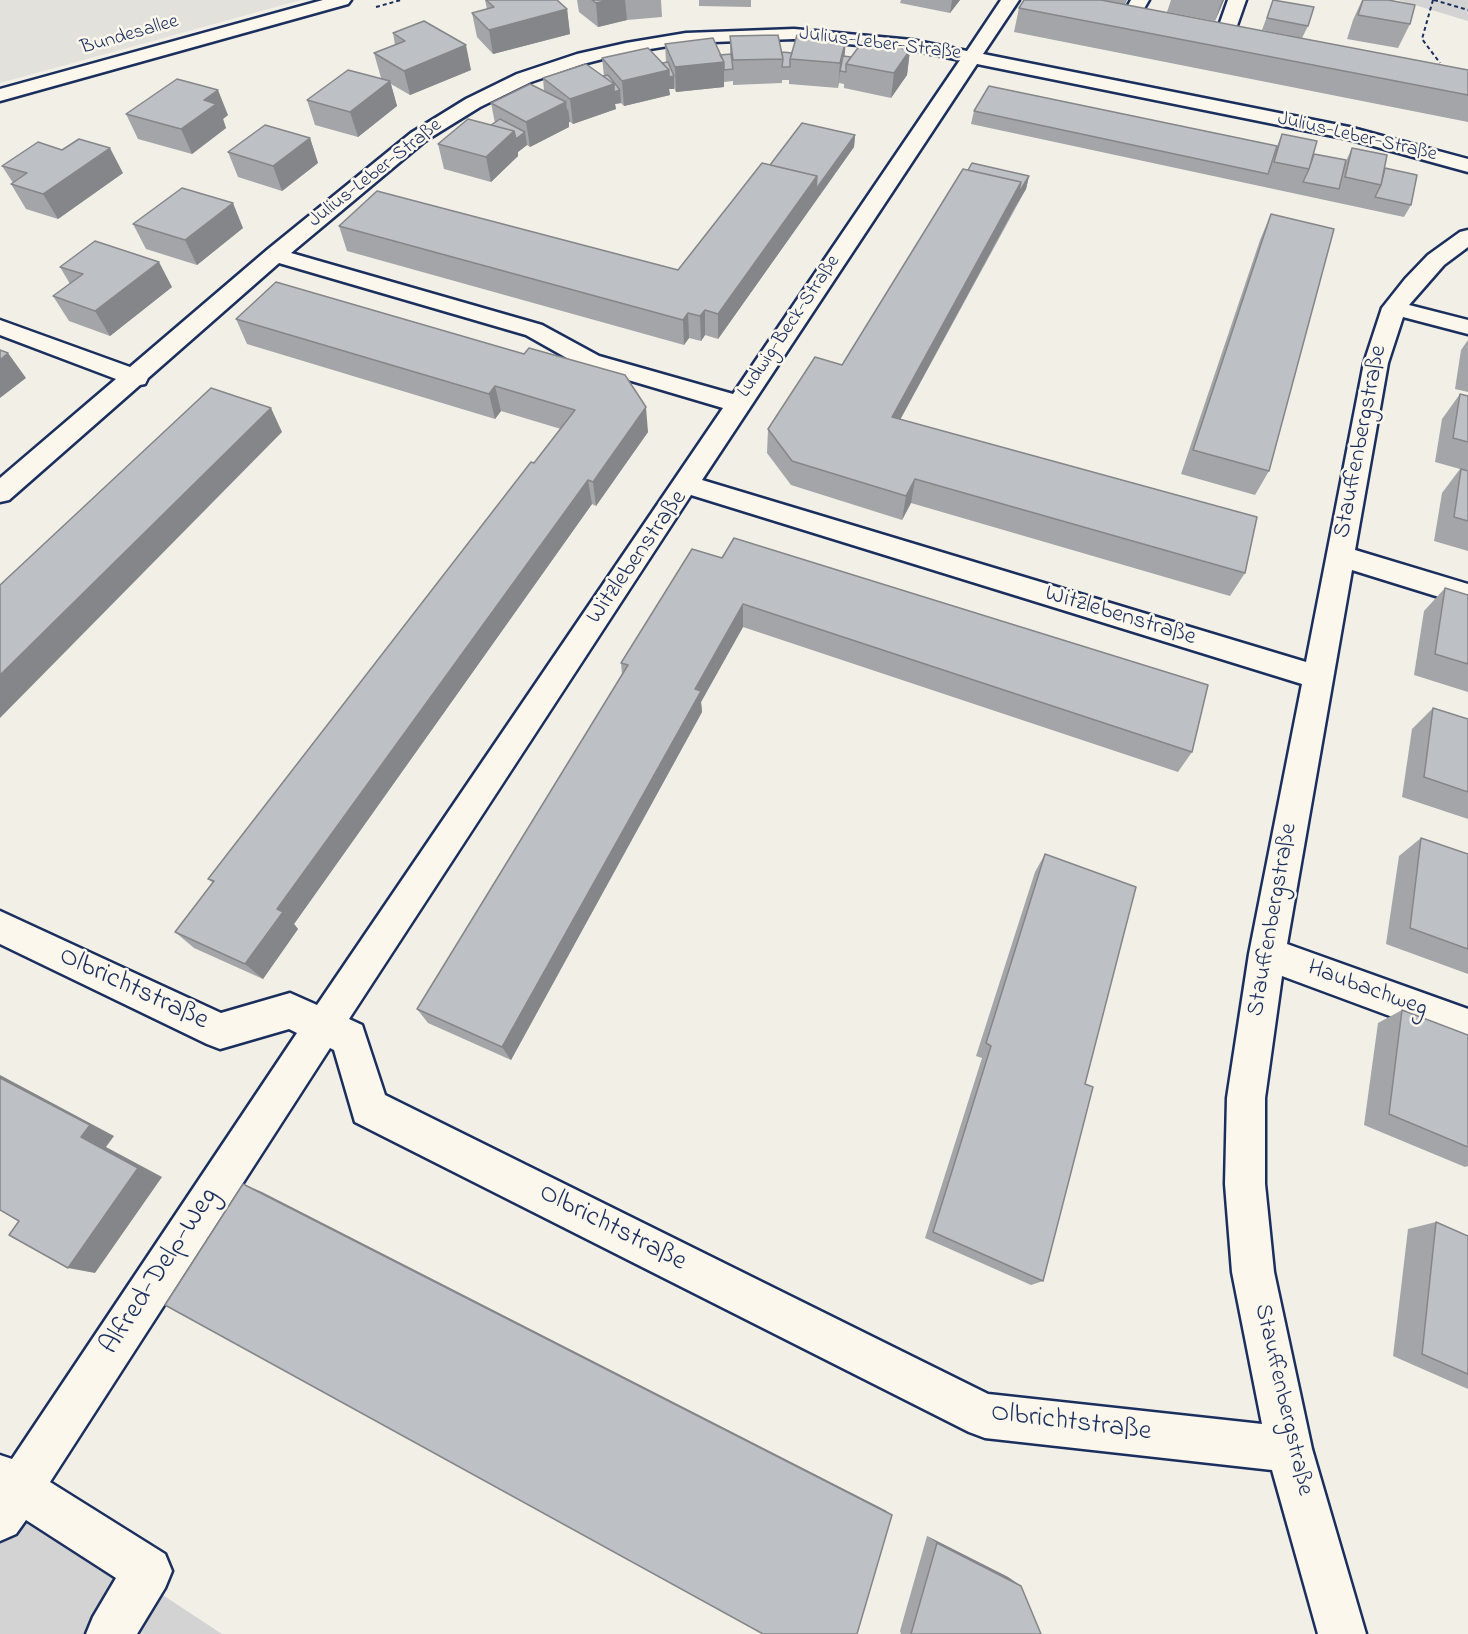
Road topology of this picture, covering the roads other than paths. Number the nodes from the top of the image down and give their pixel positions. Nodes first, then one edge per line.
1 (342, 0) edge
2 (1010, 0) edge
3 (1140, 0) edge
4 (1237, 0) edge
5 (1106, 15) edge
6 (1130, 20) junction
7 (1153, 24) edge
8 (1246, 42) edge
9 (973, 56) junction
10 (0, 95) edge
11 (1468, 166) edge
12 (1468, 237) edge
13 (275, 255) junction
14 (1394, 308) junction
15 (0, 327) edge
16 (1468, 327) edge
17 (135, 378) junction
18 (739, 404) junction
19 (685, 484) junction
20 (0, 493) edge
21 (1340, 556) junction
22 (1468, 595) edge
23 (1317, 677) junction
24 (0, 927) edge
25 (1267, 954) junction
26 (323, 1027) junction
27 (1468, 1027) edge
28 (1289, 1449) junction
29 (6, 1494) edge
30 (111, 1634) edge
31 (1342, 1634) edge

1 - 10 street, Bundesallee
2 - 9 street, Ludwig-Beck-Straße
3 - 6 street
4 - 8 street
5 - 6 street
6 - 7 street
9 - 11 street, Julius-Leber-Straße
9 - 13 street, Julius-Leber-Straße
9 - 18 street, Ludwig-Beck-Straße
12 - 14 street, Stauffenbergstraße
13 - 17 street, Julius-Leber-Straße
13 - 18 street, Ludwig-Beck-Straße
14 - 16 street
14 - 21 street, Stauffenbergstraße
15 - 17 street
17 - 20 street, Julius-Leber-Straße
18 - 19 street
19 - 23 street, Witzlebenstraße
19 - 26 street, Witzlebenstraße
21 - 22 street
21 - 23 street, Stauffenbergstraße
23 - 25 street, Stauffenbergstraße
24 - 26 street, Olbrichtstraße
25 - 27 street, Haubachweg
25 - 28 street, Stauffenbergstraße
26 - 28 street, Olbrichtstraße
26 - 29 street, Alfred-Delp-Weg
28 - 31 street, Stauffenbergstraße
29 - 30 street

